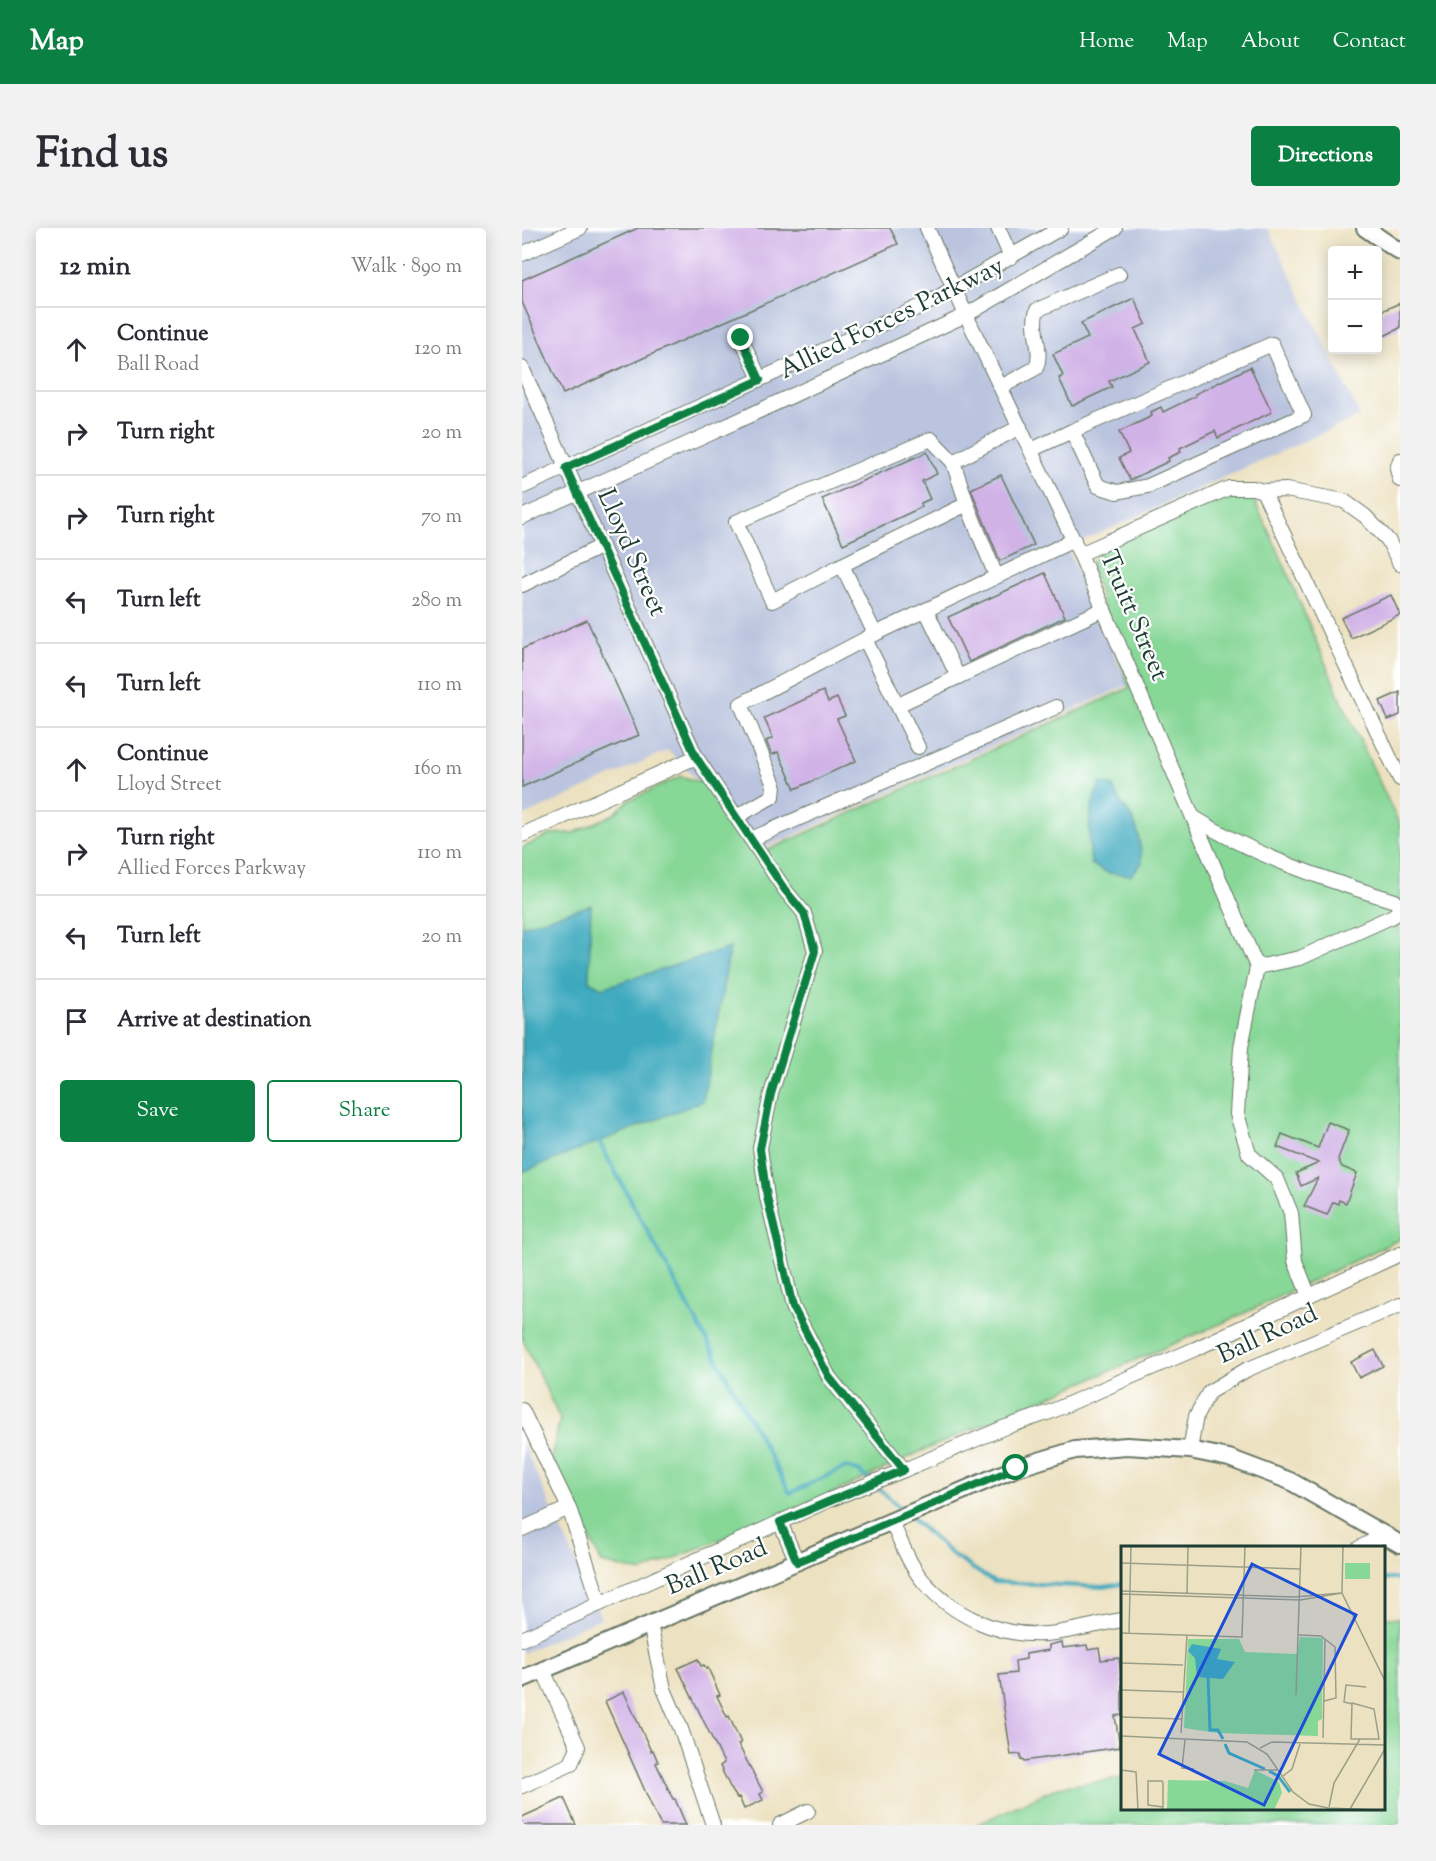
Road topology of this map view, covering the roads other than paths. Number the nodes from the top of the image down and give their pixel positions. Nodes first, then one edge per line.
1 (580, 228) edge
2 (927, 228) edge
3 (998, 228) edge
4 (1061, 228) edge
5 (1115, 228) edge
6 (1365, 228) edge
7 (1400, 252) edge
8 (522, 254) edge
9 (1011, 256) junction
10 (1119, 274) dead end
11 (955, 289) junction
12 (966, 315) junction
13 (741, 338) dead end
14 (522, 368) edge
15 (760, 380) junction
16 (1001, 387) junction
17 (1020, 427) junction
18 (1072, 431) junction
19 (1031, 450) junction
20 (1400, 460) edge
21 (953, 462) junction
22 (566, 468) junction
23 (1400, 480) edge
24 (522, 487) edge
25 (1263, 491) junction
26 (578, 493) junction
27 (967, 504) junction
28 (522, 517) edge
29 (1074, 540) junction
30 (602, 546) junction
31 (1080, 554) junction
32 (1400, 564) edge
33 (842, 565) junction
34 (996, 576) junction
35 (522, 585) edge
36 (1104, 609) junction
37 (926, 610) junction
38 (870, 636) junction
39 (958, 677) junction
40 (898, 705) junction
41 (1056, 707) dead end
42 (918, 747) dead end
43 (696, 757) junction
44 (1400, 780) edge
45 (736, 817) junction
46 (1193, 817) junction
47 (522, 835) edge
48 (751, 838) junction
49 (1399, 905) edge
50 (1257, 967) junction
51 (1400, 1254) edge
52 (1309, 1296) junction
53 (1400, 1305) edge
54 (522, 1410) edge
55 (1190, 1450) junction
56 (904, 1470) junction
57 (569, 1508) junction
58 (895, 1520) junction
59 (780, 1522) junction
60 (522, 1529) edge
61 (1393, 1539) edge
62 (1367, 1546) edge
63 (797, 1562) junction
64 (600, 1604) junction
65 (1121, 1620) edge
66 (650, 1624) junction
67 (522, 1639) edge
68 (543, 1670) junction
69 (522, 1679) edge
70 (522, 1786) edge
71 (808, 1811) dead end
72 (713, 1825) edge
73 (780, 1825) edge

1 - 8 street
2 - 11 street, Truitt Street
3 - 9 street
4 - 9 street, Allied Forces Parkway
5 - 12 street, Allied Forces Parkway
6 - 7 main road
9 - 11 street, Allied Forces Parkway
10 - 16 street
11 - 12 street, Truitt Street
11 - 15 street, Allied Forces Parkway
12 - 16 street, Truitt Street
12 - 26 street, Allied Forces Parkway
13 - 15 street
14 - 22 street, Lloyd Street
15 - 22 street, Allied Forces Parkway
16 - 17 street, Truitt Street
17 - 19 street, Truitt Street
17 - 21 street
18 - 18 street
18 - 19 street
19 - 29 street, Truitt Street
20 - 23 street
21 - 27 street
21 - 33 street
22 - 24 street, Allied Forces Parkway
22 - 26 street, Lloyd Street
25 - 31 street
25 - 32 street
25 - 44 street
26 - 28 street, Allied Forces Parkway
26 - 30 street, Lloyd Street
27 - 33 street
27 - 34 street
29 - 31 street, Truitt Street
29 - 34 street
30 - 35 street
30 - 43 street, Lloyd Street
31 - 36 street, Truitt Street
33 - 38 street
34 - 37 street
36 - 39 street
36 - 46 street, Truitt Street
37 - 38 street
37 - 39 street
38 - 40 street
38 - 45 street
39 - 40 street
40 - 42 street
41 - 48 street
43 - 45 street, Lloyd Street
43 - 47 street
45 - 48 street, Lloyd Street
46 - 49 street
46 - 50 street, Truitt Street
48 - 56 street, Lloyd Street
49 - 50 street
50 - 52 street
51 - 52 street
52 - 56 street
53 - 55 street, Ball Road
54 - 57 street
55 - 58 main road, Ball Road
55 - 61 main road
56 - 59 street
57 - 60 street
57 - 64 street
58 - 63 main road, Ball Road
58 - 65 street
59 - 63 street
59 - 64 street
61 - 62 street
63 - 66 main road, Ball Road
64 - 67 street
66 - 68 main road, Ball Road
66 - 72 street
68 - 69 main road, Ball Road
68 - 70 street
71 - 73 street

